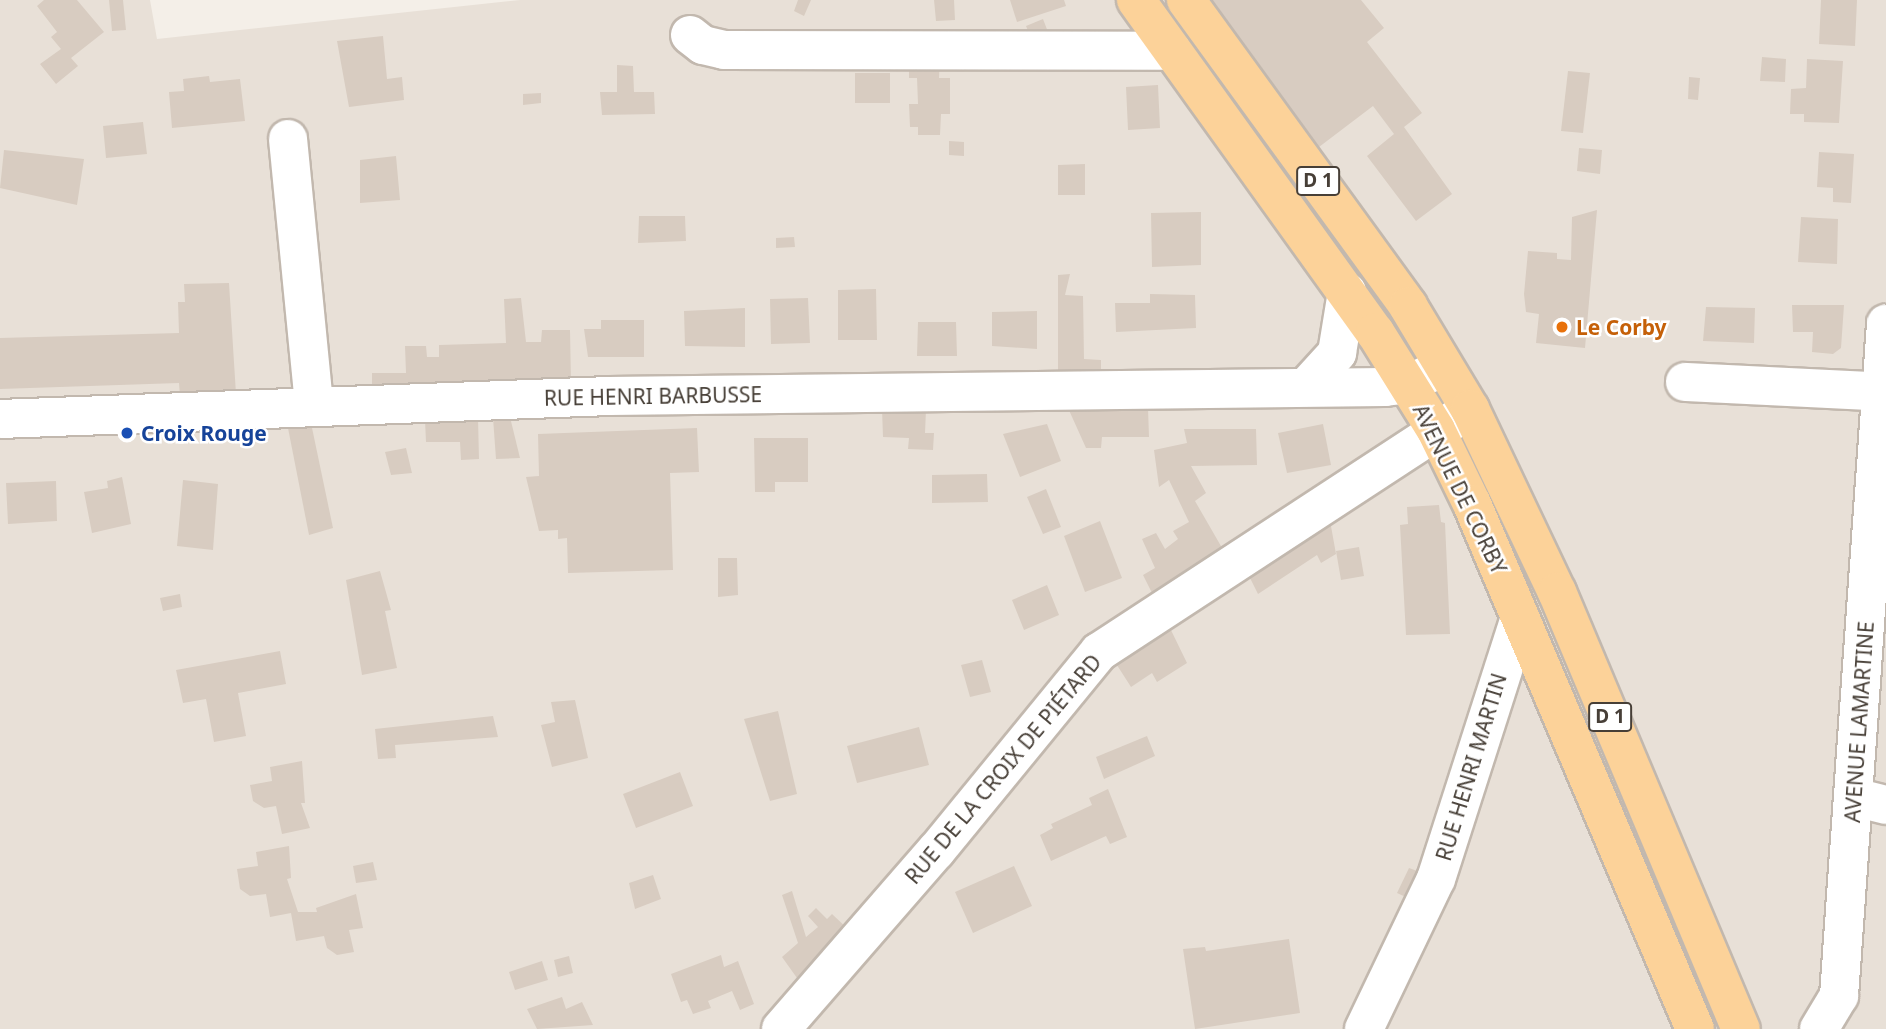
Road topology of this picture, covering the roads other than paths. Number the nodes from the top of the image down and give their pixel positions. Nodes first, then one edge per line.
1 (1136, 0) edge
2 (1186, 0) edge
3 (690, 34) dead end
4 (1172, 51) junction
5 (288, 139) dead end
6 (1347, 292) junction
7 (1886, 324) edge
8 (1446, 365) junction
9 (1685, 382) dead end
10 (1409, 384) junction
11 (1307, 386) junction
12 (1883, 391) edge
13 (314, 407) junction
14 (1470, 409) junction
15 (0, 419) edge
16 (1436, 430) junction
17 (1520, 618) junction
18 (1870, 801) edge
19 (781, 1029) edge
20 (1364, 1029) edge
21 (1695, 1029) edge
22 (1741, 1029) edge
23 (1819, 1029) edge

1 - 4 main road, AVENUE DE CORBY / D 1
2 - 8 main road, AVENUE DE CORBY / D 1
3 - 4 street
4 - 6 main road, AVENUE DE CORBY / D 1
5 - 13 street
6 - 10 main road, AVENUE DE CORBY / D 1
6 - 11 street
7 - 12 street, AVENUE LAMARTINE
8 - 10 street, RUE HENRI BARBUSSE
8 - 14 main road, AVENUE DE CORBY / D 1
9 - 12 street
10 - 11 street, RUE HENRI BARBUSSE
10 - 16 main road, AVENUE DE CORBY / D 1
11 - 13 street, RUE HENRI BARBUSSE
12 - 18 street, AVENUE LAMARTINE
13 - 15 street, RUE HENRI BARBUSSE
14 - 16 street, RUE DE LA CROIX DE PIÉTARD
14 - 22 main road, AVENUE DE CORBY / D 1
16 - 17 main road, AVENUE DE CORBY / D 1
16 - 19 street, RUE DE LA CROIX DE PIÉTARD
17 - 20 street, RUE HENRI MARTIN
17 - 21 main road, AVENUE DE CORBY / D 1
18 - 23 street, AVENUE LAMARTINE

